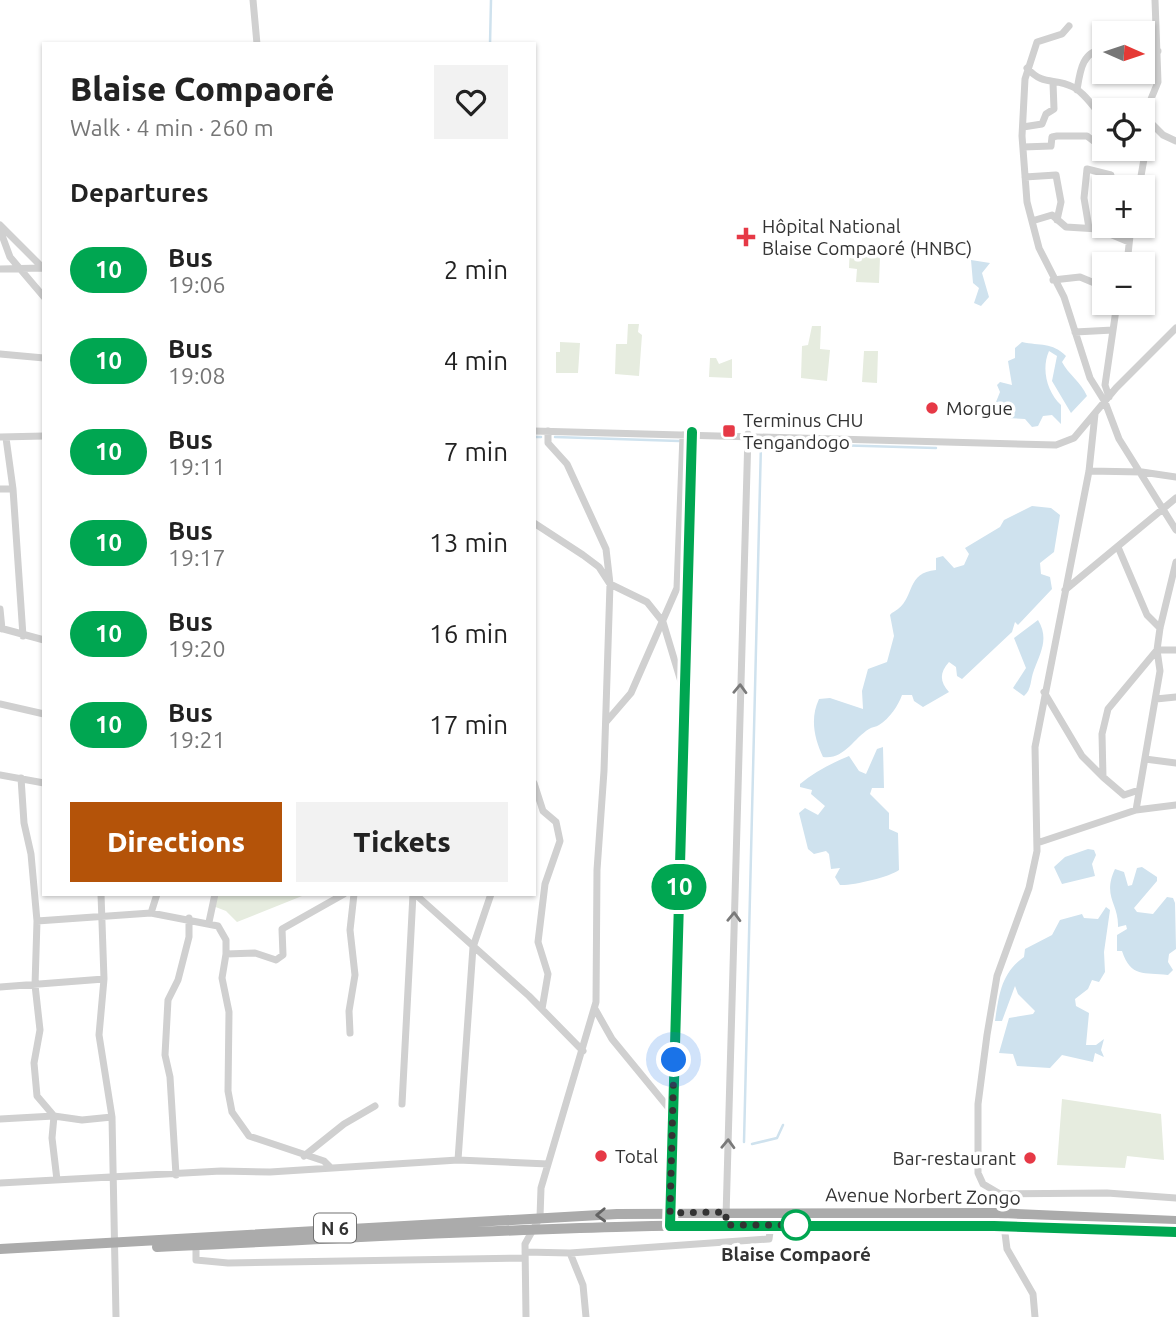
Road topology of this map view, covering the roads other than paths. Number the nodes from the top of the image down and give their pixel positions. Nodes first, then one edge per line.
1 (253, 0) edge
2 (1156, 0) edge
3 (1069, 26) dead end
4 (257, 42) edge
5 (1092, 51) edge
6 (1158, 51) joint
7 (1027, 68) junction
8 (1053, 83) junction
9 (1077, 90) junction
10 (1151, 98) edge
11 (1092, 107) edge
12 (1023, 127) junction
13 (1155, 127) edge
14 (1092, 140) edge
15 (1176, 142) edge
16 (1023, 147) junction
17 (1111, 175) edge
18 (1026, 177) junction
19 (1057, 220) junction
20 (1032, 221) junction
21 (0, 225) edge
22 (1088, 228) junction
23 (0, 230) edge
24 (1130, 238) edge
25 (1129, 242) junction
26 (1128, 252) edge
27 (19, 268) junction
28 (42, 268) edge
29 (0, 269) edge
30 (42, 269) edge
31 (1053, 280) junction
32 (1092, 282) edge
33 (42, 294) edge
34 (1116, 315) edge
35 (1176, 328) edge
36 (1113, 330) junction
37 (1075, 332) junction
38 (0, 354) edge
39 (42, 358) edge
40 (1107, 400) junction
41 (1095, 414) junction
42 (536, 431) edge
43 (548, 431) junction
44 (689, 434) junction
45 (748, 435) junction
46 (42, 436) edge
47 (3, 437) edge
48 (1089, 471) junction
49 (1142, 472) junction
50 (1176, 477) edge
51 (0, 489) edge
52 (13, 489) junction
53 (1176, 498) edge
54 (1164, 510) junction
55 (536, 524) edge
56 (1176, 530) edge
57 (1118, 547) junction
58 (1176, 562) edge
59 (610, 584) junction
60 (1065, 590) junction
61 (0, 609) edge
62 (663, 622) junction
63 (1160, 628) junction
64 (1, 629) edge
65 (23, 636) junction
66 (42, 640) edge
67 (1157, 650) junction
68 (1176, 650) edge
69 (684, 692) junction
70 (1044, 692) junction
71 (1176, 697) edge
72 (1156, 699) junction
73 (0, 704) edge
74 (42, 714) edge
75 (606, 722) junction
76 (1144, 760) junction
77 (1176, 763) edge
78 (0, 775) edge
79 (1103, 777) junction
80 (21, 778) junction
81 (42, 783) edge
82 (536, 789) edge
83 (1139, 790) junction
84 (1176, 805) edge
85 (1136, 810) junction
86 (1037, 843) junction
87 (101, 896) edge
88 (156, 896) edge
89 (215, 896) edge
90 (340, 896) edge
91 (354, 896) edge
92 (414, 896) edge
93 (416, 896) edge
94 (490, 896) edge
95 (150, 913) junction
96 (102, 918) junction
97 (188, 918) junction
98 (37, 921) junction
99 (209, 922) junction
100 (473, 947) junction
101 (226, 954) junction
102 (104, 979) junction
103 (34, 985) junction
104 (0, 987) edge
105 (542, 1009) junction
106 (595, 1009) junction
107 (350, 1033) dead end
108 (583, 1051) junction
109 (402, 1104) dead end
110 (375, 1107) dead end
111 (672, 1113) junction
112 (54, 1116) junction
113 (112, 1117) junction
114 (0, 1119) edge
115 (304, 1156) junction
116 (458, 1160) junction
117 (548, 1164) junction
118 (331, 1168) junction
119 (176, 1175) junction
120 (113, 1177) junction
121 (57, 1180) junction
122 (0, 1183) edge
123 (1000, 1194) junction
124 (1176, 1198) edge
125 (726, 1212) junction
126 (670, 1213) junction
127 (1003, 1214) junction
128 (540, 1217) junction
129 (1176, 1221) edge
130 (726, 1225) junction
131 (771, 1225) junction
132 (670, 1226) junction
133 (1004, 1226) junction
134 (535, 1230) junction
135 (1176, 1232) edge
136 (196, 1245) junction
137 (113, 1246) junction
138 (0, 1250) edge
139 (570, 1253) junction
140 (0, 1255) edge
141 (525, 1255) junction
142 (116, 1317) edge
143 (526, 1317) edge
144 (586, 1317) edge
145 (1035, 1317) edge

1 - 4 street
2 - 6 street
3 - 7 street
5 - 9 street
6 - 10 street
7 - 8 street
7 - 12 street
8 - 9 street
8 - 12 street
9 - 11 street
12 - 16 street
13 - 15 street
14 - 16 street
16 - 18 street
17 - 22 street
18 - 19 street
18 - 20 street
19 - 20 street
19 - 22 street
20 - 31 street
21 - 28 street
22 - 25 street
23 - 27 street
24 - 25 street
25 - 26 street
27 - 29 street
27 - 30 street
27 - 33 street
31 - 32 street
31 - 37 street
34 - 36 street
35 - 40 street
36 - 37 street
36 - 40 street
37 - 40 street
38 - 39 street
40 - 41 street
40 - 49 street
41 - 45 street
41 - 48 street
42 - 43 street
43 - 44 street
43 - 59 street
44 - 45 street
44 - 62 street
44 - 69 street
125 -> 45 street
46 - 47 street
47 - 52 street
48 - 49 street
48 - 60 street
49 - 50 street
49 - 54 street
51 - 52 street
52 - 65 street
53 - 54 street
54 - 56 street
54 - 57 street
55 - 59 street
57 - 60 street
57 - 63 street
58 - 63 street
59 - 62 street
59 - 75 street
60 - 70 street
61 - 64 street
62 - 69 street
62 - 75 street
63 - 67 street
64 - 65 street
65 - 66 street
67 - 68 street
67 - 72 street
67 - 79 street
69 - 111 street
70 - 79 street
70 - 86 street
71 - 72 street
72 - 76 street
73 - 74 street
75 - 106 street
76 - 77 street
76 - 83 street
78 - 80 street
79 - 83 street
80 - 81 street
80 - 98 street
82 - 105 street
83 - 85 street
84 - 85 street
85 - 86 street
86 - 123 street
87 - 96 street
88 - 95 street
89 - 99 street
90 - 101 street
91 - 107 street
92 - 109 street
93 - 100 street
94 - 100 street
95 - 96 street
95 - 97 street
96 - 98 street
96 - 102 street
97 - 99 street
97 - 119 street
98 - 103 street
99 - 101 street
100 - 105 street
100 - 116 street
101 - 115 street
102 - 103 street
102 - 113 street
103 - 104 street
103 - 112 street
105 - 108 street
106 - 108 street
106 - 111 street
108 - 117 street
110 - 115 street
111 - 126 street
112 - 113 street
112 - 114 street
112 - 121 street
113 - 120 street
115 - 118 street
116 - 117 street
116 - 118 street
117 - 128 street
118 - 119 street
119 - 120 street
120 - 121 street
120 - 137 street
121 - 122 street
123 - 124 street
123 - 127 street
125 - 126 main road, Avenue Norbert Zongo / N 6
125 - 127 main road, Avenue Norbert Zongo / N 6
125 - 130 street
126 -> 128 main road, N 6
126 - 132 street
127 - 129 main road, Avenue Norbert Zongo / N 6
127 - 133 street
128 - 134 street
128 - 137 main road, N 6
130 - 131 main road, Avenue Norbert Zongo / N 6
130 - 132 main road, Avenue Norbert Zongo / N 6
131 - 133 main road, Avenue Norbert Zongo / N 6
131 - 139 street
132 - 134 main road, N 6
133 - 135 main road, Avenue Norbert Zongo / N 6
133 - 145 street
134 - 136 main road, N 6
134 - 141 street
136 - 137 main road, N 6
136 - 141 street
137 - 138 main road, N 6
137 - 140 main road, N 6
137 - 142 street
139 - 141 street
139 - 144 street
141 - 143 street

